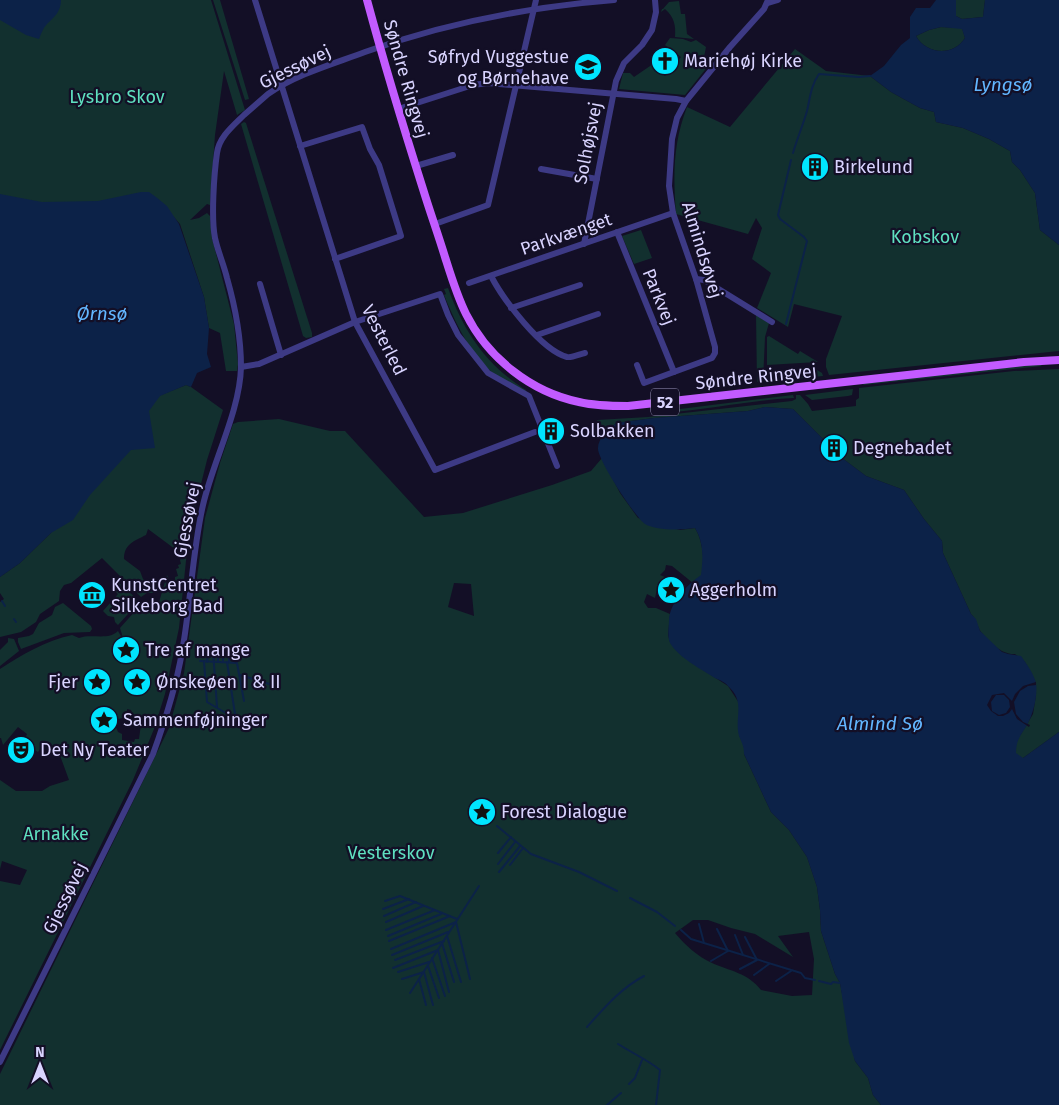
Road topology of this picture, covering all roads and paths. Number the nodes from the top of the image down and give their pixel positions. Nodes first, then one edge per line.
1 (255, 0) edge
2 (367, 0) edge
3 (536, 0) edge
4 (614, 0) edge
5 (655, 0) edge
6 (778, 0) edge
7 (768, 1) edge
8 (534, 9) junction
9 (380, 47) junction
10 (516, 84) junction
11 (281, 87) junction
12 (613, 93) junction
13 (686, 101) junction
14 (398, 109) junction
15 (300, 146) junction
16 (453, 155) dead end
17 (416, 166) junction
18 (542, 169) dead end
19 (597, 179) junction
20 (673, 214) junction
21 (435, 224) junction
22 (617, 232) junction
23 (584, 244) junction
24 (335, 259) junction
25 (491, 276) junction
26 (696, 279) junction
27 (469, 283) dead end
28 (260, 284) dead end
29 (580, 285) dead end
30 (511, 308) junction
31 (598, 314) dead end
32 (355, 322) junction
33 (772, 322) dead end
34 (537, 336) junction
35 (585, 353) dead end
36 (281, 355) junction
37 (1059, 360) edge
38 (637, 365) dead end
39 (241, 367) junction
40 (674, 372) junction
41 (535, 432) dead end
42 (557, 466) dead end
43 (0, 1062) edge

1 - 11 street, Vesterled
2 - 9 main road, Søndre Ringvej / 52
3 - 8 street
4 - 8 street, Gjessøvej
5 - 12 street, Solhøjsvej
6 - 7 street
7 - 13 street, Almindsøvej
8 - 9 street, Gjessøvej
8 - 10 street
9 - 11 street, Gjessøvej
9 - 14 main road, Søndre Ringvej / 52
10 - 12 street
10 - 14 street
10 - 21 street
11 - 15 street, Vesterled
11 - 39 street, Gjessøvej
12 - 13 street
12 - 19 street, Solhøjsvej
13 - 20 street, Almindsøvej
14 - 17 main road, Søndre Ringvej / 52
15 - 24 street, Vesterled
15 - 24 street
16 - 17 street, Søndre Ringvej
17 - 21 main road, Søndre Ringvej / 52
18 - 19 street
19 - 23 street, Solhøjsvej
20 - 22 street, Parkvænget
20 - 26 street, Almindsøvej
21 - 37 main road, Søndre Ringvej / 52
22 - 23 street, Parkvænget
22 - 40 street, Parkvej
23 - 25 street, Parkvænget
24 - 32 street, Vesterled
25 - 27 street, Parkvænget
25 - 30 street
26 - 33 street
26 - 40 street, Almindsøvej
28 - 36 street
29 - 30 street
30 - 34 street
31 - 34 street
32 - 36 street
32 - 41 street, Vesterled
32 - 42 street
34 - 35 street
36 - 39 street
38 - 40 street, Almindsøvej
39 - 43 street, Gjessøvej

